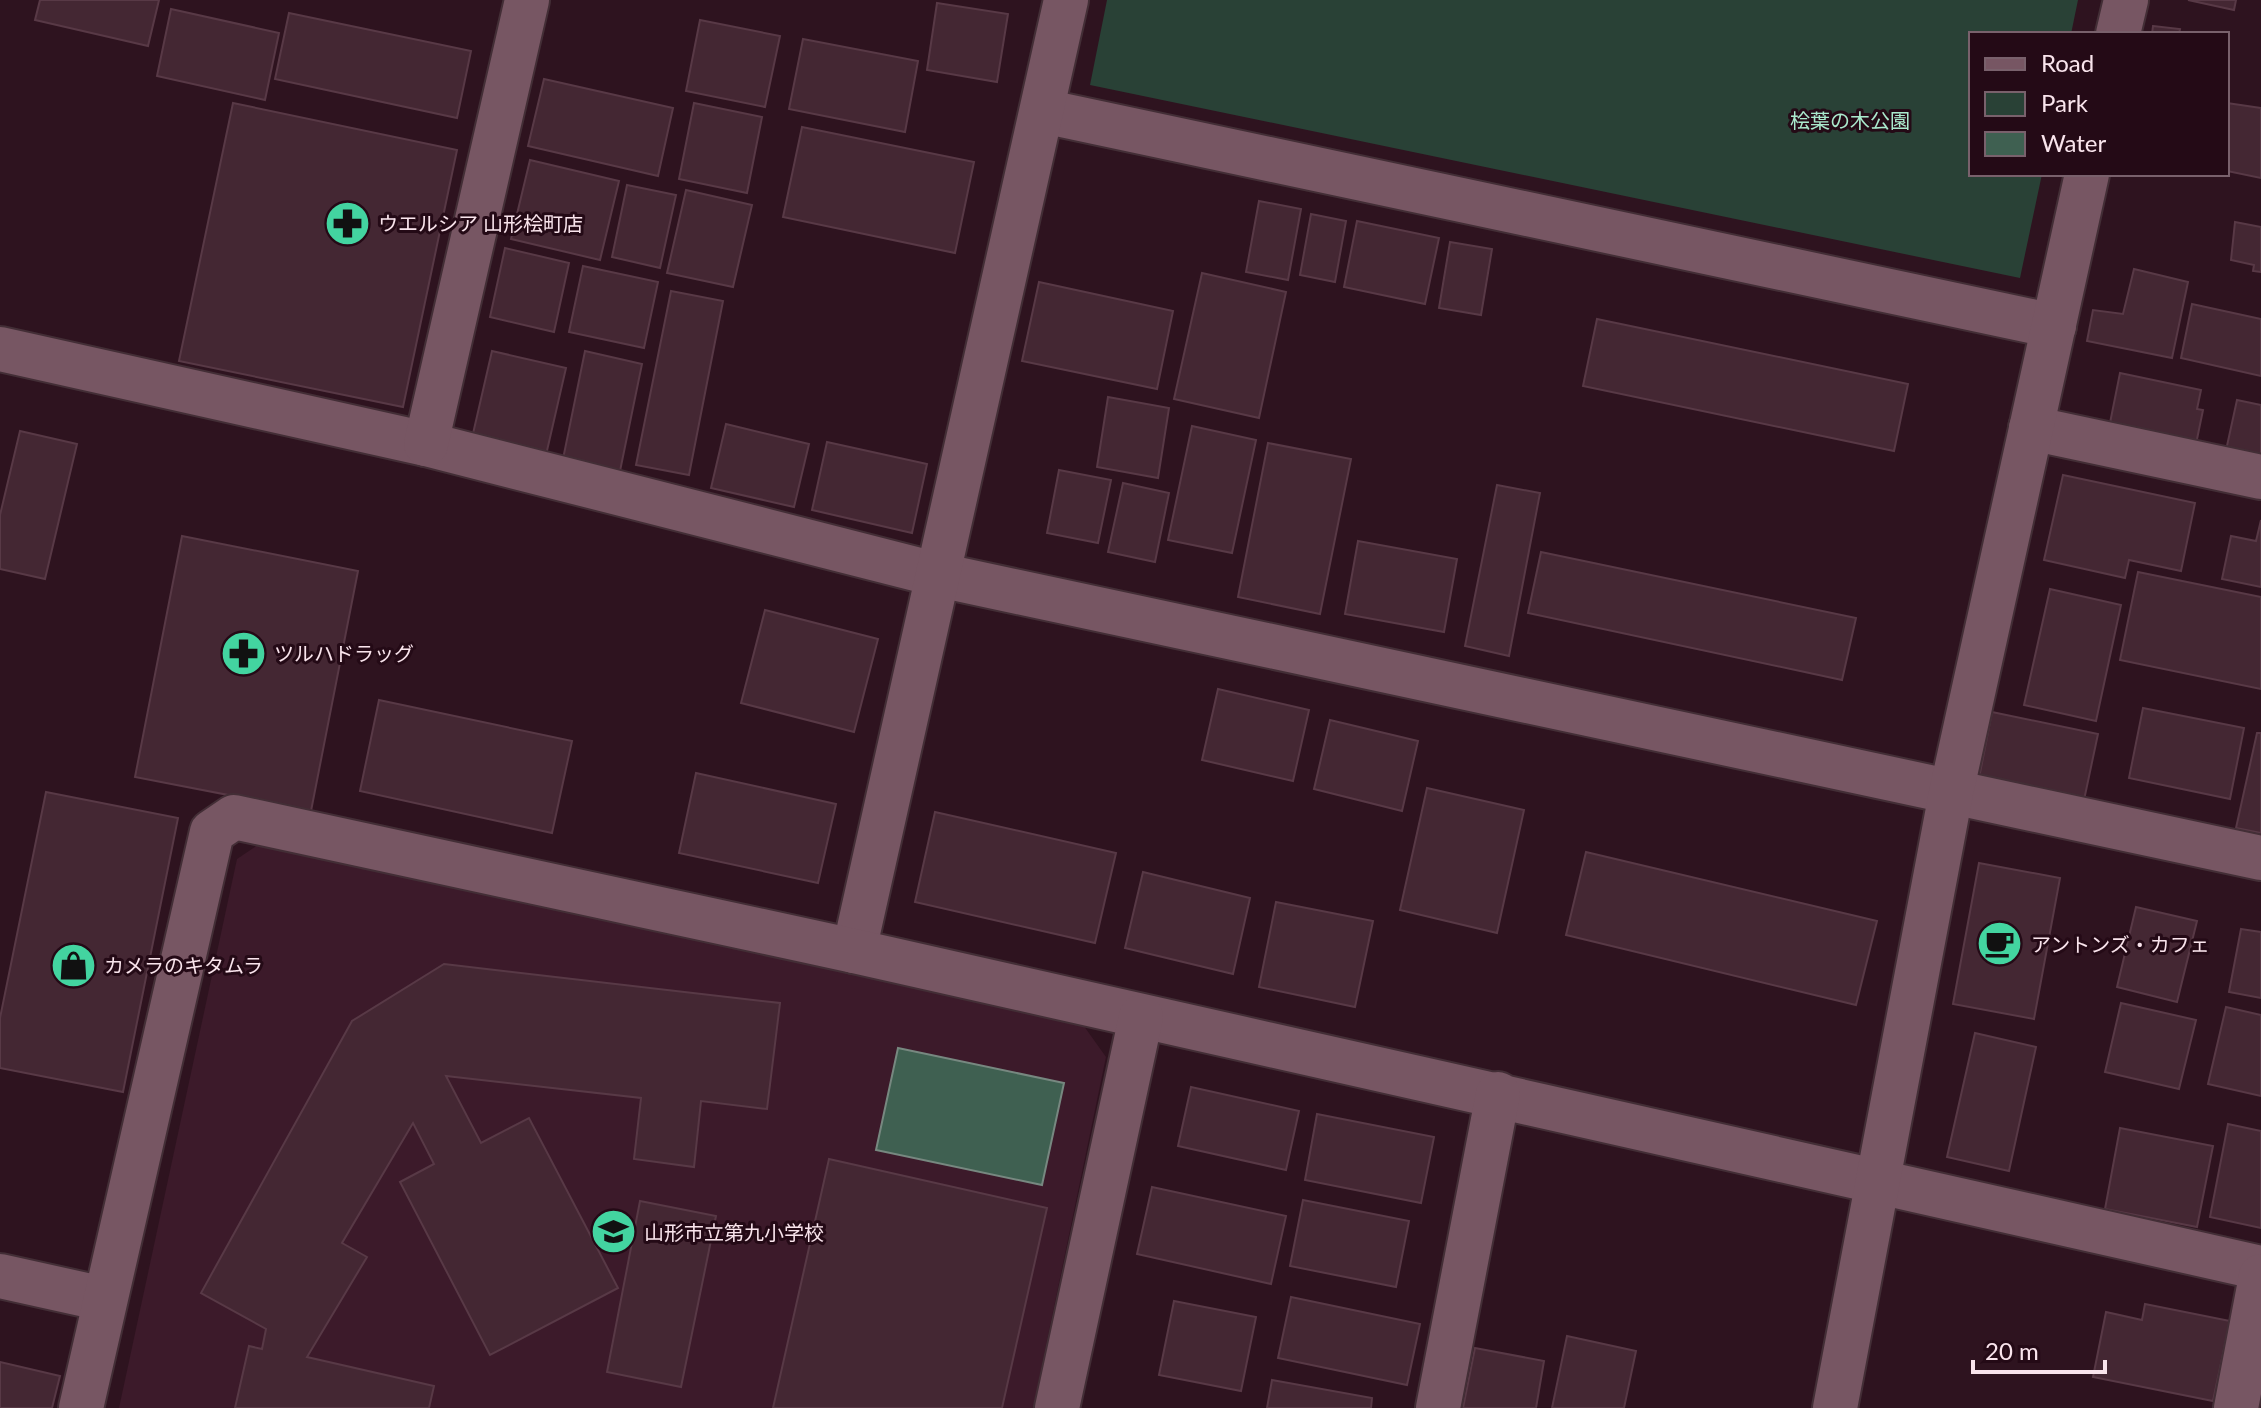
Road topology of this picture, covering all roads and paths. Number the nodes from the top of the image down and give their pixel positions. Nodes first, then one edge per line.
1 (527, 0) edge
2 (1066, 0) edge
3 (2126, 0) edge
4 (2118, 32) edge
5 (1043, 111) junction
6 (2087, 176) edge
7 (2054, 326) junction
8 (0, 349) edge
9 (2031, 428) junction
10 (426, 444) junction
11 (2261, 477) edge
12 (939, 575) junction
13 (1951, 793) junction
14 (2261, 858) edge
15 (854, 951) junction
16 (1141, 1017) junction
17 (1498, 1094) junction
18 (1876, 1179) junction
19 (2261, 1268) edge
20 (0, 1276) edge
21 (2261, 1276) edge
22 (104, 1299) junction
23 (81, 1408) edge
24 (1057, 1408) edge
25 (1438, 1408) edge
26 (1835, 1408) edge
27 (2236, 1408) edge

1 - 10 street
2 - 5 street
3 - 4 street
5 - 7 street
5 - 12 street
6 - 7 street
7 - 9 street
8 - 10 street
9 - 11 street
9 - 13 street
10 - 12 street
12 - 13 street
12 - 15 street
13 - 14 street
13 - 18 street
15 - 16 street
15 - 22 street
16 - 17 street
16 - 24 street
17 - 18 street
17 - 25 street
18 - 19 street
18 - 26 street
20 - 22 street
21 - 27 street
22 - 23 street

